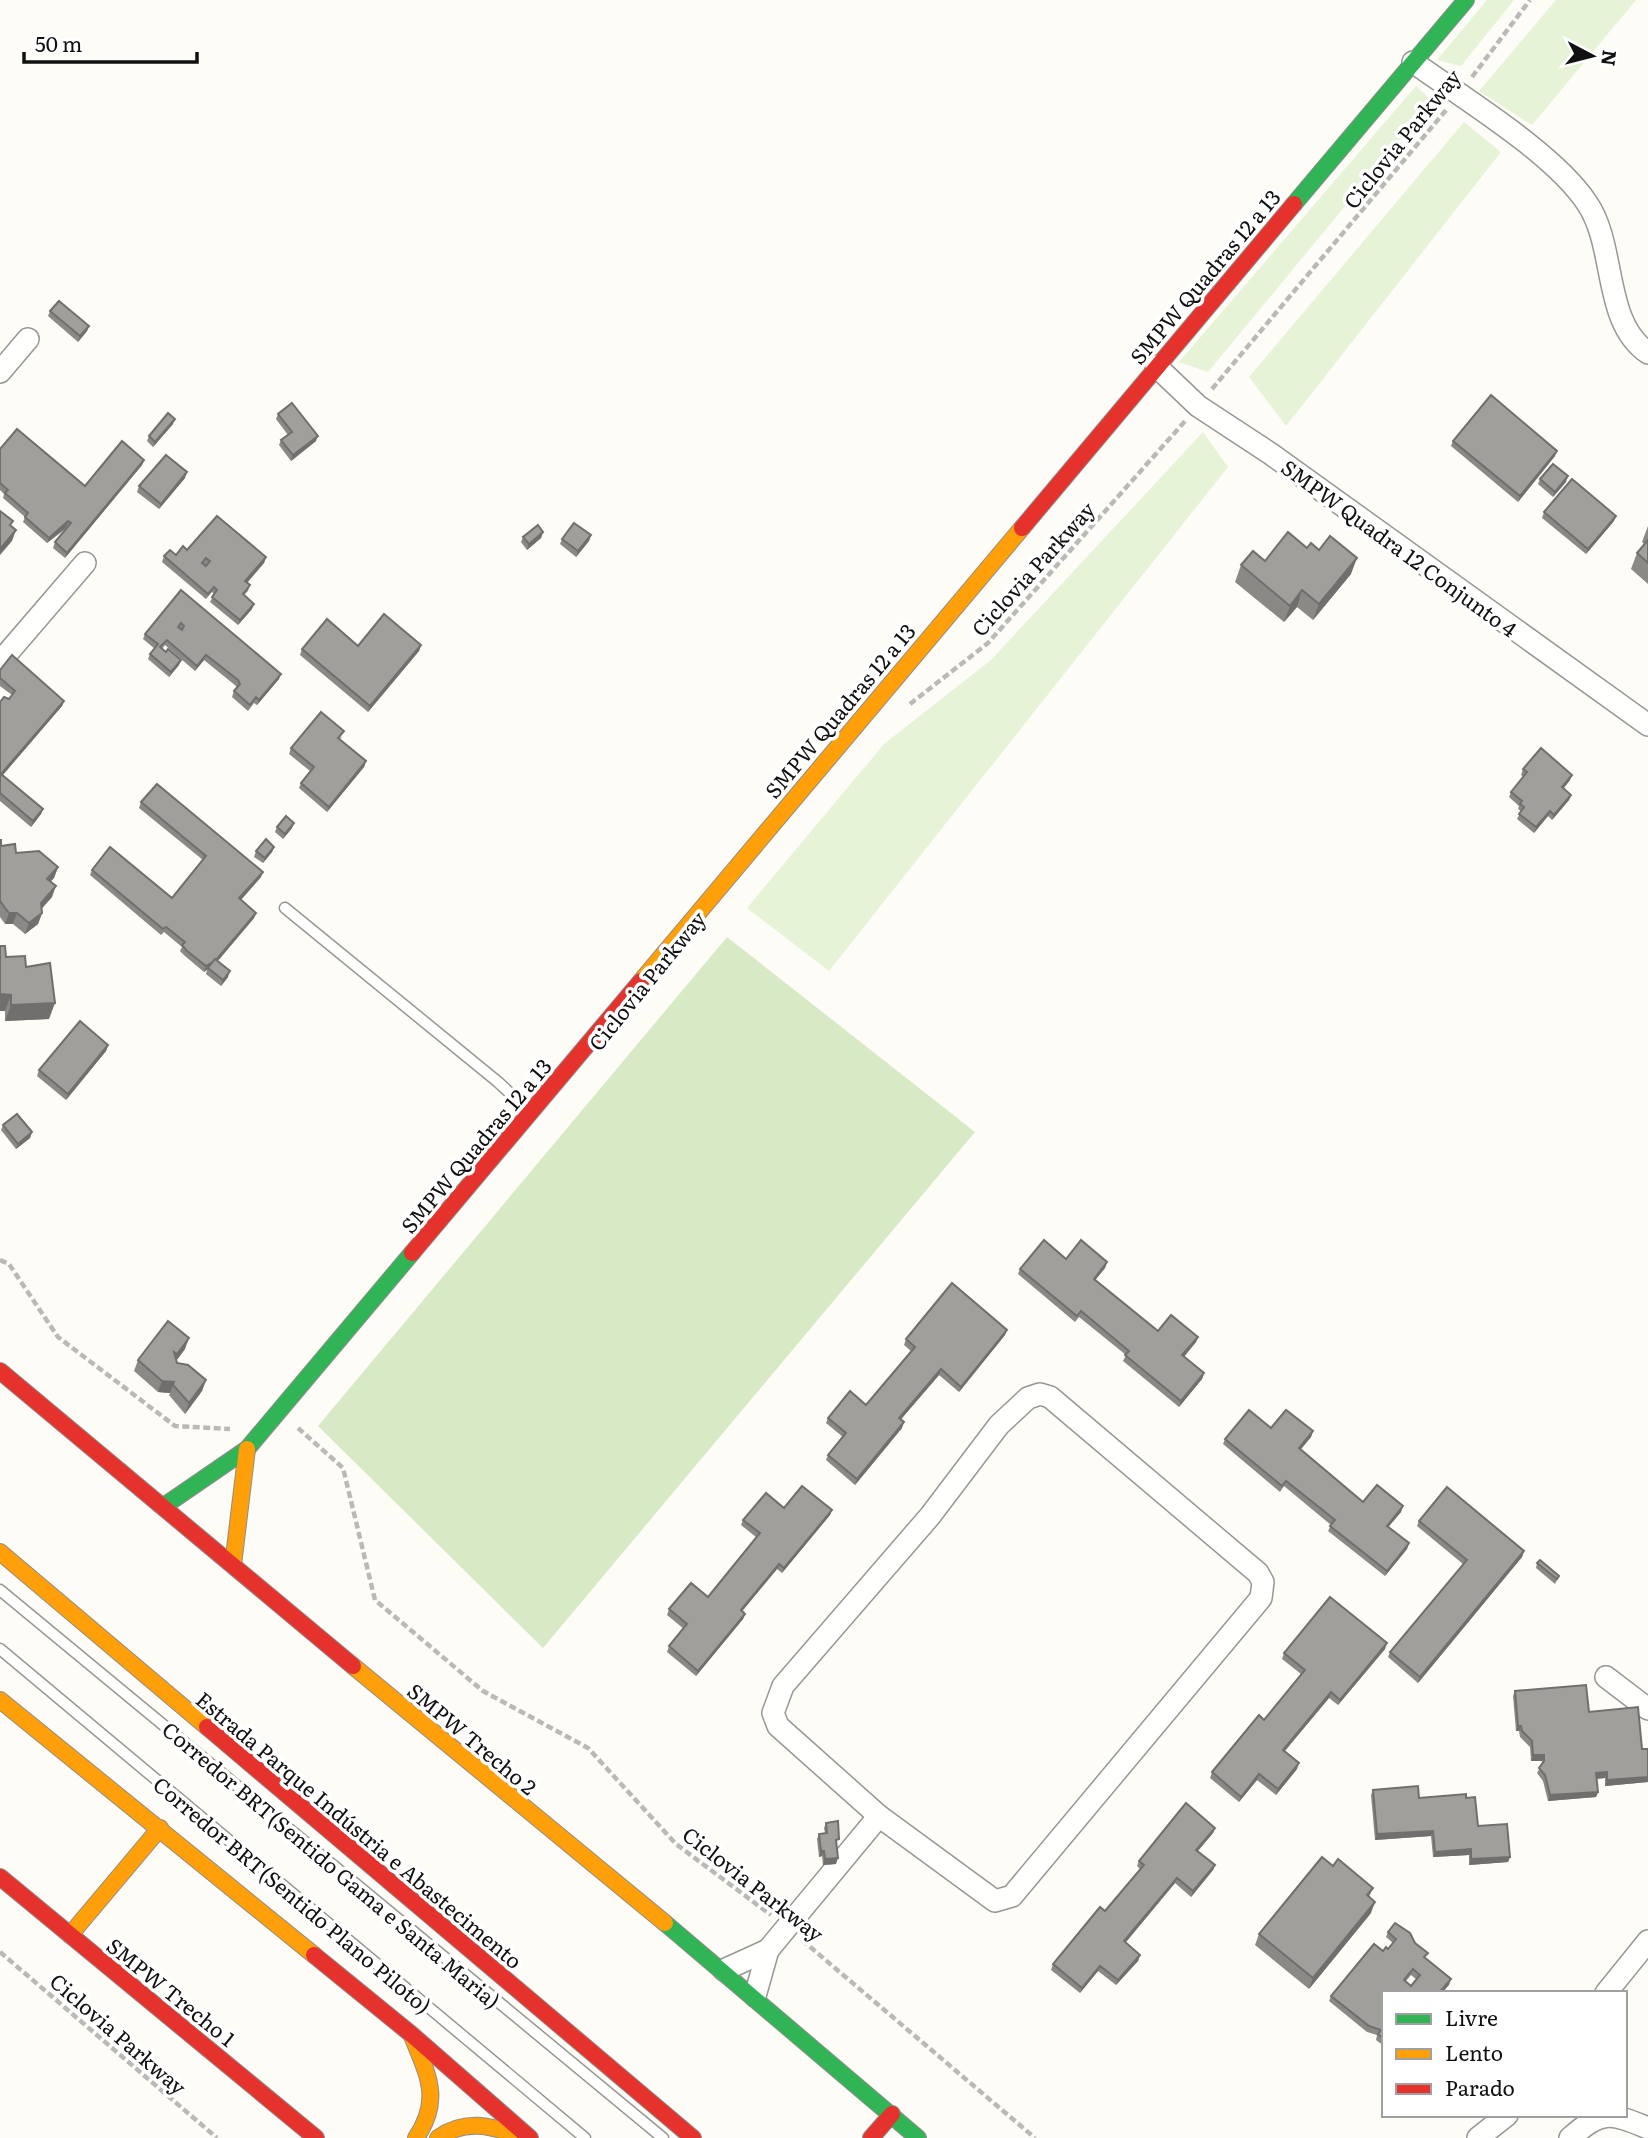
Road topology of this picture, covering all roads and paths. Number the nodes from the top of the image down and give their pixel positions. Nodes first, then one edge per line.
1 (1466, 0) edge
2 (1530, 0) edge
3 (1413, 62) junction
4 (1459, 95) junction
5 (28, 339) dead end
6 (1648, 353) edge
7 (1156, 366) junction
8 (0, 372) edge
9 (1198, 406) junction
10 (85, 563) dead end
11 (0, 662) edge
12 (905, 708) dead end
13 (1648, 725) edge
14 (285, 908) dead end
15 (530, 1112) junction
16 (0, 1260) edge
17 (0, 1371) edge
18 (307, 1417) dead end
19 (298, 1428) junction
20 (263, 1430) junction
21 (247, 1449) junction
22 (164, 1506) junction
23 (0, 1552) edge
24 (233, 1565) junction
25 (0, 1590) edge
26 (0, 1650) edge
27 (1606, 1677) dead end
28 (0, 1700) edge
29 (1648, 1709) edge
30 (879, 1816) junction
31 (160, 1828) junction
32 (0, 1877) edge
33 (788, 1928) junction
34 (70, 1935) junction
35 (1648, 1941) edge
36 (768, 1950) junction
37 (0, 1952) edge
38 (724, 1970) junction
39 (1608, 1991) edge
40 (755, 1996) junction
41 (411, 2034) junction
42 (892, 2114) junction
43 (1504, 2117) edge
44 (1606, 2117) edge
45 (1621, 2117) edge
46 (1648, 2128) edge
47 (908, 2135) edge
48 (217, 2138) edge
49 (316, 2138) edge
50 (416, 2138) edge
51 (438, 2138) edge
52 (528, 2138) edge
53 (585, 2138) edge
54 (663, 2138) edge
55 (693, 2138) edge
56 (871, 2138) edge
57 (1035, 2138) edge
58 (1478, 2138) edge
59 (1570, 2138) edge

1 - 3 main road, SMPW Quadras 12 a 13
2 - 4 path, Ciclovia Parkway
3 - 4 street
3 - 7 main road, SMPW Quadras 12 a 13
4 - 6 street
4 - 9 path, Ciclovia Parkway
5 - 8 street
7 - 9 street, SMPW Quadra 12 Conjunto 4
7 - 15 main road, SMPW Quadras 12 a 13
9 - 12 path, Ciclovia Parkway
9 - 13 street, SMPW Quadra 12 Conjunto 4
10 - 11 street
14 - 15 lane
15 - 20 main road, SMPW Quadras 12 a 13
16 - 20 path
17 - 22 main road, SMPW Trecho 2
18 - 19 path
19 - 20 path
19 - 33 path, Ciclovia Parkway
20 - 21 main road, SMPW Quadras 12 a 13
21 - 22 main road, SMPW Quadras 12 a 13
21 - 24 main road
22 - 24 main road, SMPW Trecho 2
23 - 55 main road, Estrada Parque Indústria e Abastecimento
24 - 38 main road, SMPW Trecho 2
25 - 54 lane, Corredor BRT(Sentido Gama e Santa Maria)
26 - 53 lane, Corredor BRT(Sentido Plano Piloto)
27 - 29 street
28 - 31 main road
30 - 30 street
30 - 33 street
31 - 34 main road
31 - 41 main road
32 - 34 main road, SMPW Trecho 1
33 - 36 street
33 - 57 path, Ciclovia Parkway
34 - 49 main road, SMPW Trecho 1
35 - 39 street
36 - 38 street
36 - 40 street
37 - 48 path, Ciclovia Parkway
38 - 40 main road, SMPW Trecho 2
40 - 42 main road, SMPW Trecho 2
41 - 50 main road
41 - 52 main road
42 - 47 main road, SMPW Trecho 2
42 - 56 main road
43 - 58 street
44 - 59 street
45 - 46 street
51 - 52 main road

